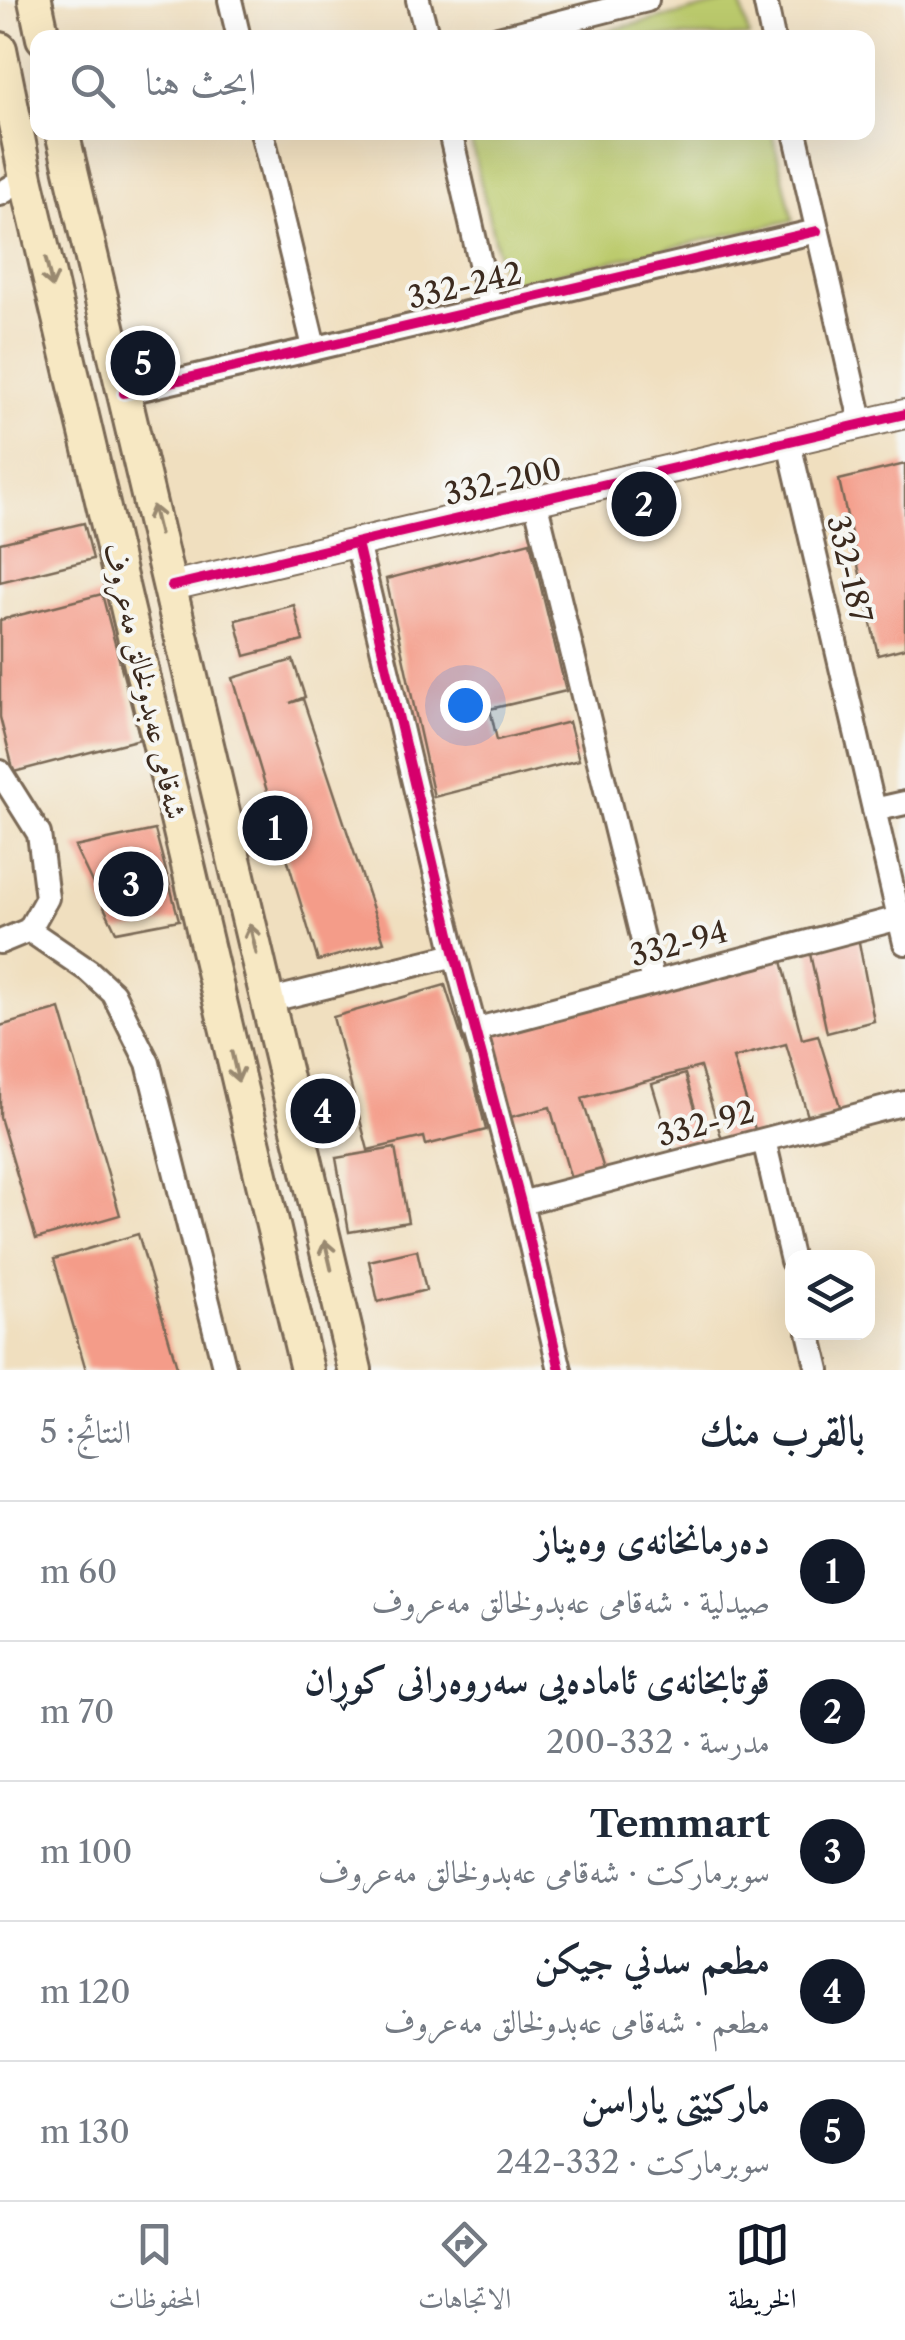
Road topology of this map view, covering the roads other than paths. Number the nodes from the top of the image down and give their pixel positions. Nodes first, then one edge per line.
1 (36, 0) edge
2 (230, 0) edge
3 (418, 0) edge
4 (647, 0) edge
5 (765, 0) edge
6 (42, 30) edge
7 (237, 30) edge
8 (426, 30) edge
9 (529, 30) edge
10 (771, 30) edge
11 (0, 50) edge
12 (64, 140) edge
13 (264, 140) edge
14 (452, 140) edge
15 (796, 140) edge
16 (70, 168) junction
17 (9, 183) edge
18 (817, 231) junction
19 (490, 306) junction
20 (314, 347) junction
21 (124, 393) junction
22 (905, 414) edge
23 (862, 425) junction
24 (789, 442) junction
25 (535, 500) junction
26 (356, 542) junction
27 (172, 586) junction
28 (0, 772) edge
29 (905, 803) edge
30 (874, 810) junction
31 (899, 918) junction
32 (29, 930) junction
33 (0, 942) edge
34 (905, 943) edge
35 (455, 956) junction
36 (652, 982) junction
37 (267, 1000) junction
38 (474, 1030) junction
39 (905, 1103) edge
40 (764, 1140) junction
41 (521, 1203) junction
42 (789, 1250) edge
43 (812, 1340) edge
44 (353, 1360) edge
45 (305, 1365) edge
46 (225, 1370) edge
47 (560, 1370) edge
48 (818, 1370) edge

1 - 6 main road
2 - 7 street
3 - 8 street
4 - 9 street
5 - 10 street
11 - 17 main road, شەقامی عەبدولخالق مەعروف
12 - 16 main road, شەقامی عەبدولخالق مەعروف
13 - 20 street
14 - 19 street
15 - 18 street
16 - 17 main road
16 - 21 main road, شەقامی عەبدولخالق مەعروف
17 -> 45 main road, شەقامی عەبدولخالق مەعروف
18 - 19 street, 332-242
18 - 23 street
19 - 20 street, 332-242
20 - 21 street, 332-242
27 -> 21 main road, شەقامی عەبدولخالق مەعروف
22 - 23 street, 332-200
23 - 24 street, 332-200
24 - 25 street, 332-200
24 - 30 street, 332-187
25 - 26 street, 332-200
25 - 36 street
26 - 27 street, 332-200
26 - 35 street
37 -> 27 main road, شەقامی عەبدولخالق مەعروف
28 - 32 street
29 - 30 street
30 - 31 street, 332-187
31 - 34 street, 332-187
31 - 36 street, 332-94
32 - 33 street
32 - 46 street
35 - 37 street
35 - 38 street
36 - 38 street, 332-94
44 -> 37 main road, شەقامی عەبدولخالق مەعروف
38 - 41 street
39 - 40 street, 332-92
40 - 41 street, 332-92
40 - 42 street
41 - 47 street
43 - 48 street
44 - 45 main road

